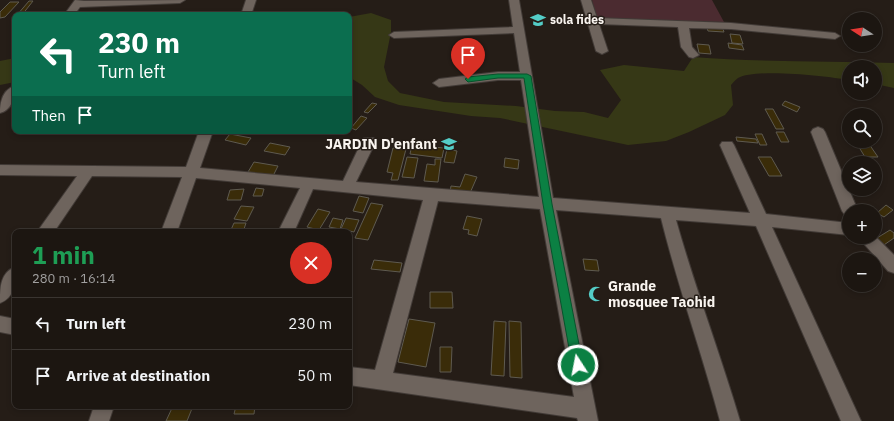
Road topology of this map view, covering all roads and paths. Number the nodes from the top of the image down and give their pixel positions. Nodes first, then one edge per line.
1 (180, 0) edge
2 (251, 0) edge
3 (514, 0) edge
4 (586, 0) edge
5 (79, 2) edge
6 (71, 12) edge
7 (247, 12) edge
8 (592, 21) junction
9 (683, 24) junction
10 (519, 30) junction
11 (394, 35) dead end
12 (836, 36) dead end
13 (602, 51) dead end
14 (693, 55) dead end
15 (527, 76) junction
16 (439, 83) dead end
17 (8, 96) edge
18 (0, 109) edge
19 (818, 132) dead end
20 (205, 134) edge
21 (369, 141) dead end
22 (727, 145) dead end
23 (0, 170) edge
24 (88, 171) junction
25 (192, 172) junction
26 (309, 183) junction
27 (347, 187) junction
28 (432, 195) junction
29 (547, 204) junction
30 (847, 204) edge
31 (667, 213) junction
32 (760, 220) junction
33 (842, 227) edge
34 (47, 229) edge
35 (170, 229) edge
36 (287, 229) edge
37 (873, 244) edge
38 (894, 266) edge
39 (12, 278) edge
40 (0, 295) edge
41 (0, 324) edge
42 (12, 326) edge
43 (352, 376) edge
44 (382, 381) junction
45 (103, 409) edge
46 (587, 415) edge
47 (99, 421) edge
48 (730, 421) edge
49 (851, 421) edge

1 - 5 street
2 - 7 street
3 - 10 street
4 - 8 street
5 - 6 street
8 - 9 street
8 - 13 street
9 - 12 street
9 - 14 street
10 - 11 street
10 - 15 street
15 - 16 street
15 - 29 street
17 - 18 street
19 - 30 street
20 - 25 street
21 - 27 street
22 - 32 street
23 - 24 street
24 - 25 street
24 - 34 street
25 - 26 street
25 - 35 street
26 - 27 street
26 - 36 street
27 - 28 street
28 - 29 street
28 - 44 street
29 - 31 street
29 - 46 street
31 - 32 street
31 - 48 street
32 - 33 street
32 - 49 street
37 - 38 street
39 - 40 street
41 - 42 street
43 - 44 street
44 - 46 street
45 - 47 street

